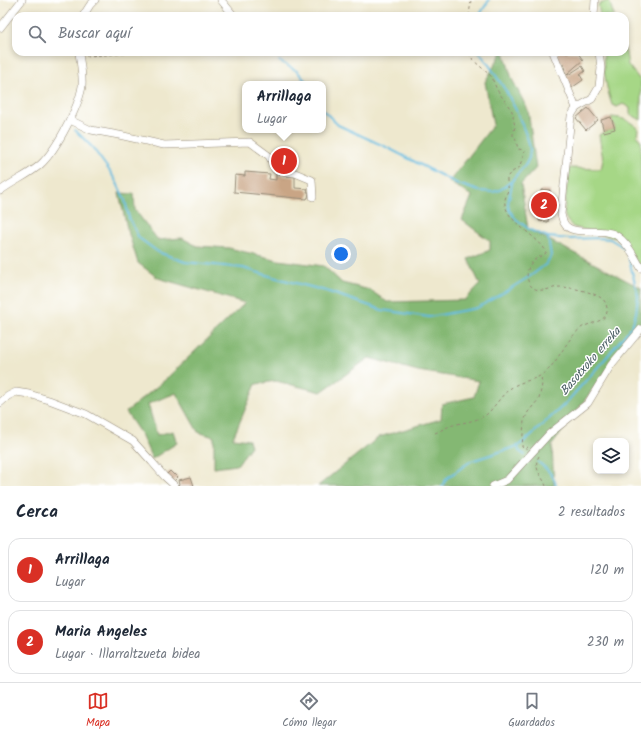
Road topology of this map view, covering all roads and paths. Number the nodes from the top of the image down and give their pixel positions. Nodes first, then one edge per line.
1 (22, 0) edge
2 (95, 0) edge
3 (221, 0) edge
4 (471, 0) edge
5 (596, 0) edge
6 (13, 12) edge
7 (86, 12) edge
8 (231, 12) edge
9 (470, 12) edge
10 (594, 12) edge
11 (12, 13) edge
12 (0, 28) edge
13 (79, 56) edge
14 (471, 56) edge
15 (555, 56) edge
16 (600, 56) edge
17 (576, 108) junction
18 (70, 120) junction
19 (0, 191) edge
20 (313, 197) dead end
21 (641, 268) edge
22 (641, 329) edge
23 (541, 376) junction
24 (0, 403) edge
25 (435, 433) dead end
26 (525, 449) dead end
27 (540, 454) dead end
28 (175, 486) edge
29 (493, 486) edge
30 (546, 486) edge

1 - 6 street
2 - 7 street
3 - 8 street
4 - 9 path
5 - 10 street
11 - 12 street
13 - 18 street
14 - 23 path
15 - 17 street
16 - 17 street
17 - 21 street
18 - 19 street
18 - 20 street
22 - 29 street
23 - 25 path
23 - 26 path
24 - 28 street
27 - 30 path

